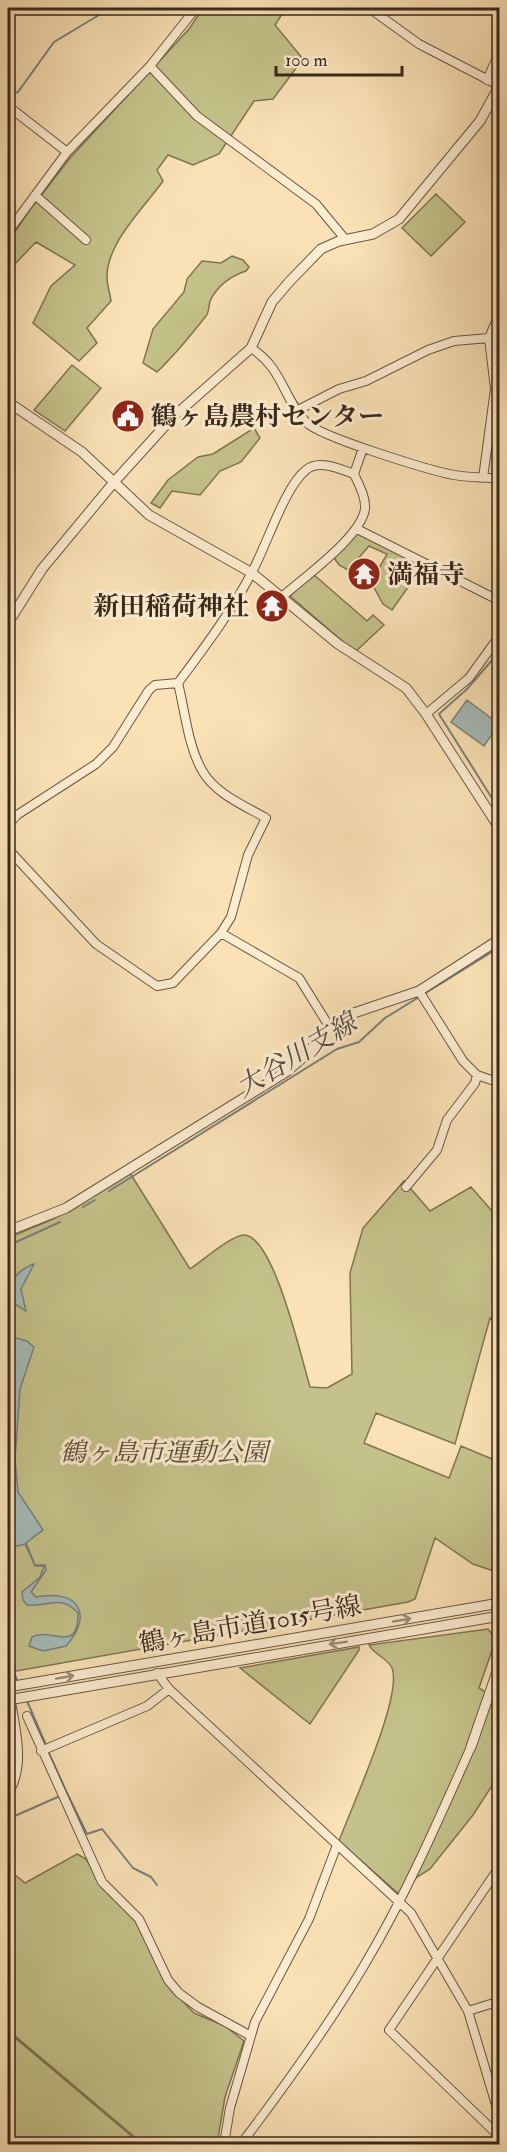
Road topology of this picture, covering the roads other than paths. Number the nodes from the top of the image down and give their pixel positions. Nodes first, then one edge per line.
1 (196, 8) edge
2 (369, 8) edge
3 (491, 8) edge
4 (500, 12) edge
5 (500, 51) edge
6 (150, 66) junction
7 (487, 80) junction
8 (499, 86) edge
9 (8, 106) edge
10 (68, 152) junction
11 (35, 195) junction
12 (8, 232) edge
13 (86, 240) dead end
14 (345, 240) junction
15 (500, 312) edge
16 (489, 338) junction
17 (251, 348) junction
18 (8, 402) edge
19 (296, 411) junction
20 (363, 448) junction
21 (354, 474) junction
22 (483, 477) junction
23 (500, 479) edge
24 (115, 481) junction
25 (357, 529) junction
26 (252, 573) junction
27 (282, 597) junction
28 (500, 601) edge
29 (8, 623) edge
30 (500, 635) edge
31 (178, 683) junction
32 (426, 714) junction
33 (8, 825) edge
34 (500, 829) edge
35 (8, 849) edge
36 (221, 933) junction
37 (500, 939) edge
38 (419, 991) junction
39 (329, 1026) junction
40 (477, 1075) junction
41 (500, 1083) edge
42 (406, 1187) dead end
43 (8, 1231) edge
44 (500, 1603) edge
45 (500, 1616) edge
46 (500, 1664) edge
47 (157, 1673) junction
48 (8, 1687) edge
49 (169, 1689) junction
50 (9, 1699) edge
51 (27, 1716) dead end
52 (471, 1747) joint
53 (41, 1751) junction
54 (8, 1792) edge
55 (337, 1845) junction
56 (500, 1866) edge
57 (399, 1902) junction
58 (437, 1958) junction
59 (500, 2001) edge
60 (468, 2011) junction
61 (251, 2036) junction
62 (500, 2118) edge
63 (500, 2138) edge
64 (224, 2145) edge
65 (241, 2145) edge

1 - 6 street
2 - 7 street
3 - 4 street
5 - 7 street
6 - 10 street
6 - 14 street
7 - 8 street
8 - 14 street
9 - 10 street
10 - 11 street
11 - 12 street
11 - 13 street
14 - 17 street
15 - 16 street
16 - 19 street
16 - 22 street
17 - 19 street
17 - 24 street
18 - 24 street
19 - 20 street
20 - 21 street
20 - 22 street
21 - 25 street
21 - 26 street
22 - 23 street
24 - 26 street
24 - 29 street
25 - 27 street
25 - 28 street
26 - 27 street
26 - 31 street
27 - 32 street
30 - 32 street
31 - 33 street
31 - 36 street
32 - 34 street
35 - 36 street
36 - 39 street
37 - 38 street
38 - 39 street
38 - 40 street
39 - 43 street
40 - 41 street
40 - 42 street
48 -> 44 street, 鶴ヶ島市道1015号線
45 -> 47 street, 鶴ヶ島市道1015号線
46 - 52 street
47 - 49 street
47 - 50 street, 鶴ヶ島市道1015号線
48 - 50 street
49 - 53 street
49 - 55 street
50 - 54 street
51 - 53 street
52 - 57 street
53 - 61 street
55 - 57 street
55 - 61 street
56 - 58 street
57 - 58 street
57 - 65 street
58 - 60 street
58 - 63 street
59 - 60 street
60 - 62 street
61 - 64 street

